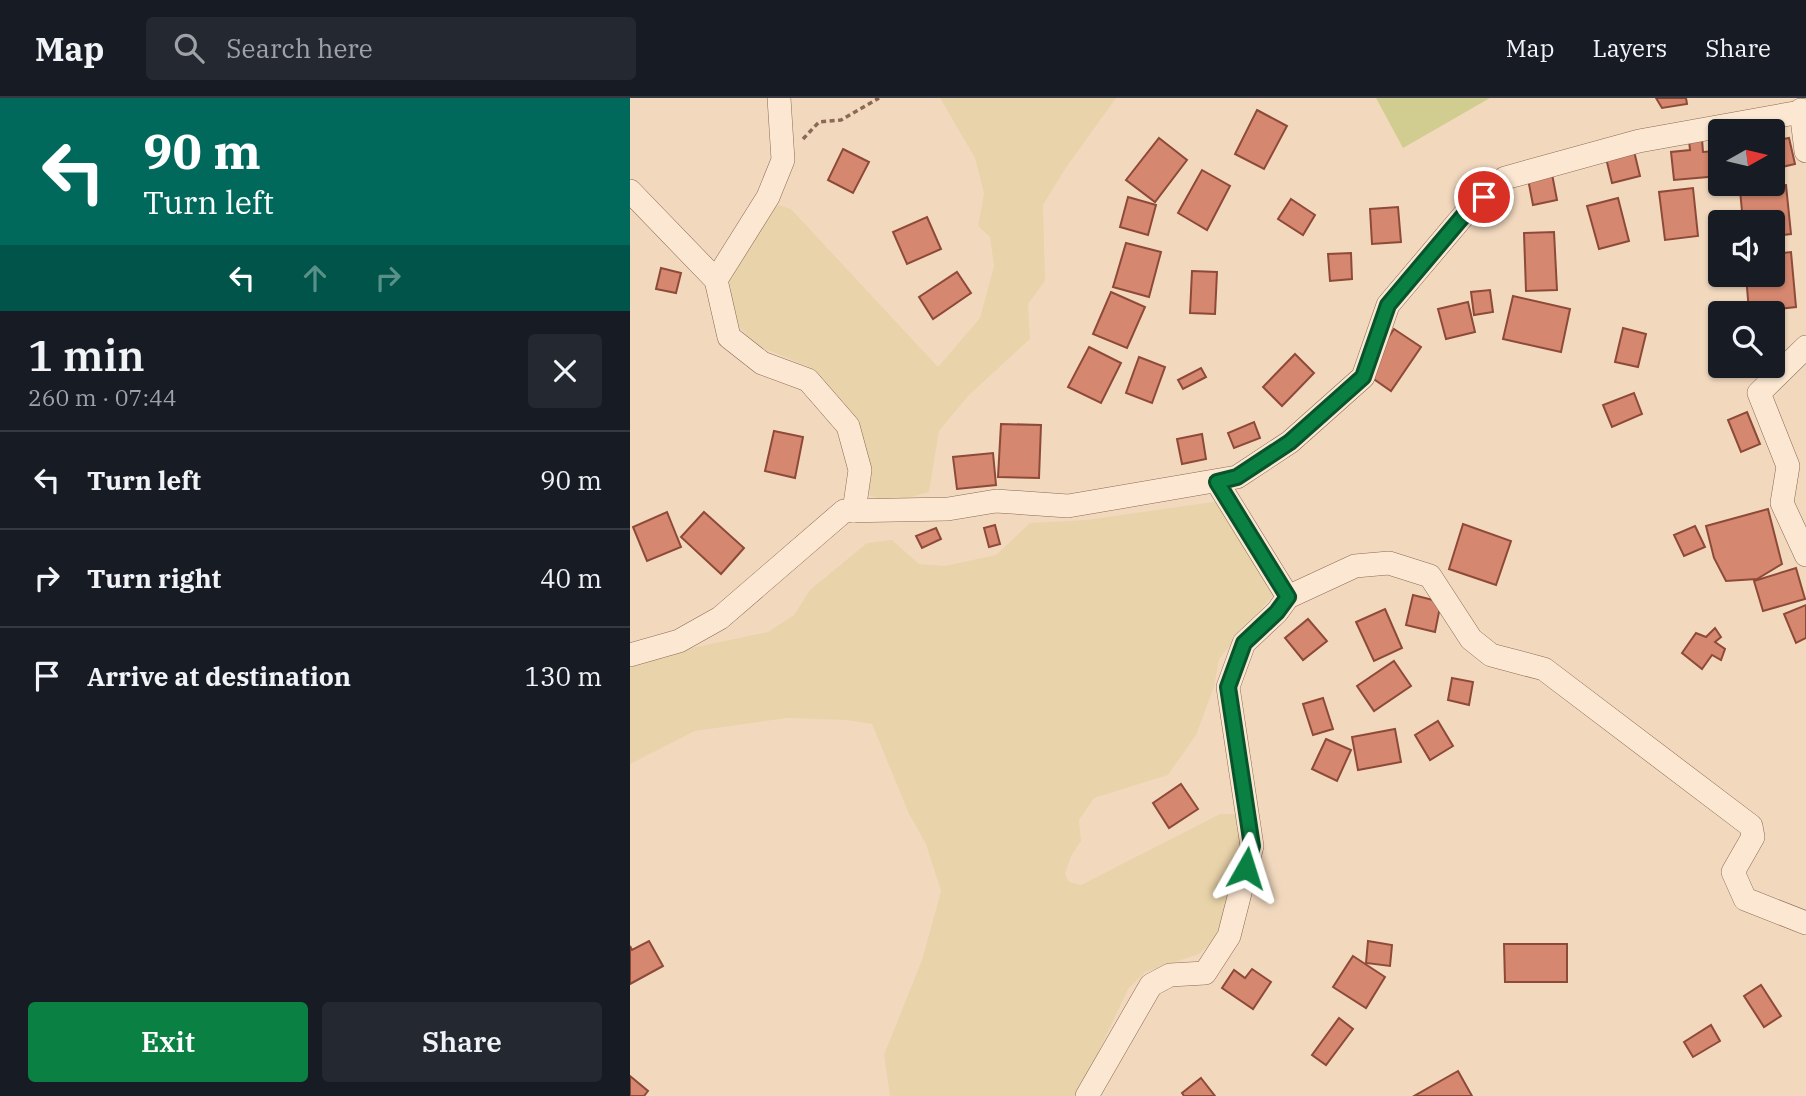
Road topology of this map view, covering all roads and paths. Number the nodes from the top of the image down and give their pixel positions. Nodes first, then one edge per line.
1 (779, 98) edge
2 (878, 98) edge
3 (1803, 111) edge
4 (1806, 150) edge
5 (783, 160) junction
6 (630, 191) edge
7 (716, 280) junction
8 (1806, 347) edge
9 (1217, 482) junction
10 (854, 511) junction
11 (1803, 542) edge
12 (1288, 597) junction
13 (630, 655) edge
14 (1806, 923) edge
15 (1087, 1096) edge

1 - 5 street
2 - 5 path
3 - 4 street
3 - 9 street
5 - 7 street
6 - 7 street
7 - 10 street
8 - 11 street
9 - 10 street
9 - 12 street
10 - 13 street
12 - 14 street
12 - 15 street

